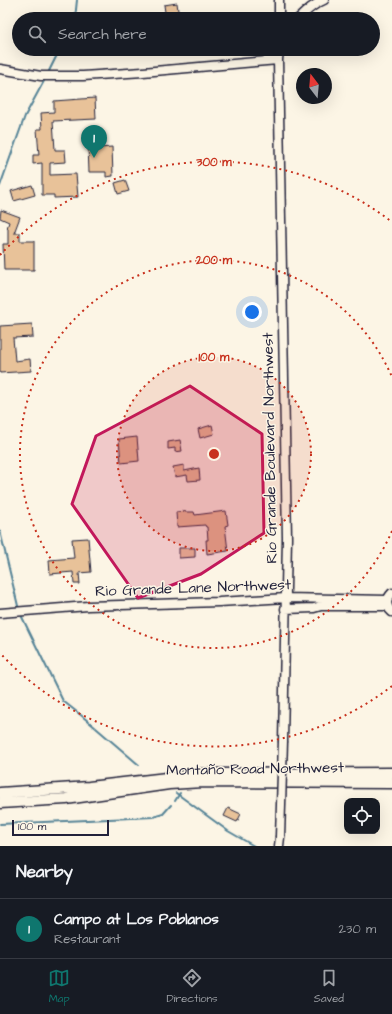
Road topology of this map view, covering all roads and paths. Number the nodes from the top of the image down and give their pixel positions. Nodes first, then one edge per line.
1 (279, 0) edge
2 (324, 0) edge
3 (279, 12) edge
4 (304, 12) edge
5 (278, 56) edge
6 (278, 60) junction
7 (0, 69) edge
8 (286, 598) junction
9 (390, 603) edge
10 (285, 609) junction
11 (0, 613) edge
12 (392, 773) edge
13 (392, 783) edge
14 (0, 793) edge
15 (0, 803) edge
16 (279, 846) edge

1 - 3 street
2 - 4 street
5 - 6 street, Rio Grande Boulevard Northwest
6 - 7 street
6 - 8 street, Rio Grande Boulevard Northwest
8 - 9 street, Rio Grande Lane Northwest
8 - 10 street, Rio Grande Boulevard Northwest
8 - 11 street, Rio Grande Lane Northwest
9 - 10 street, Rio Grande Lane Northwest
10 - 16 street, Rio Grande Boulevard Northwest, bridge
12 - 14 main road, Montaño Road Northwest
13 - 15 main road, Montaño Road Northwest

